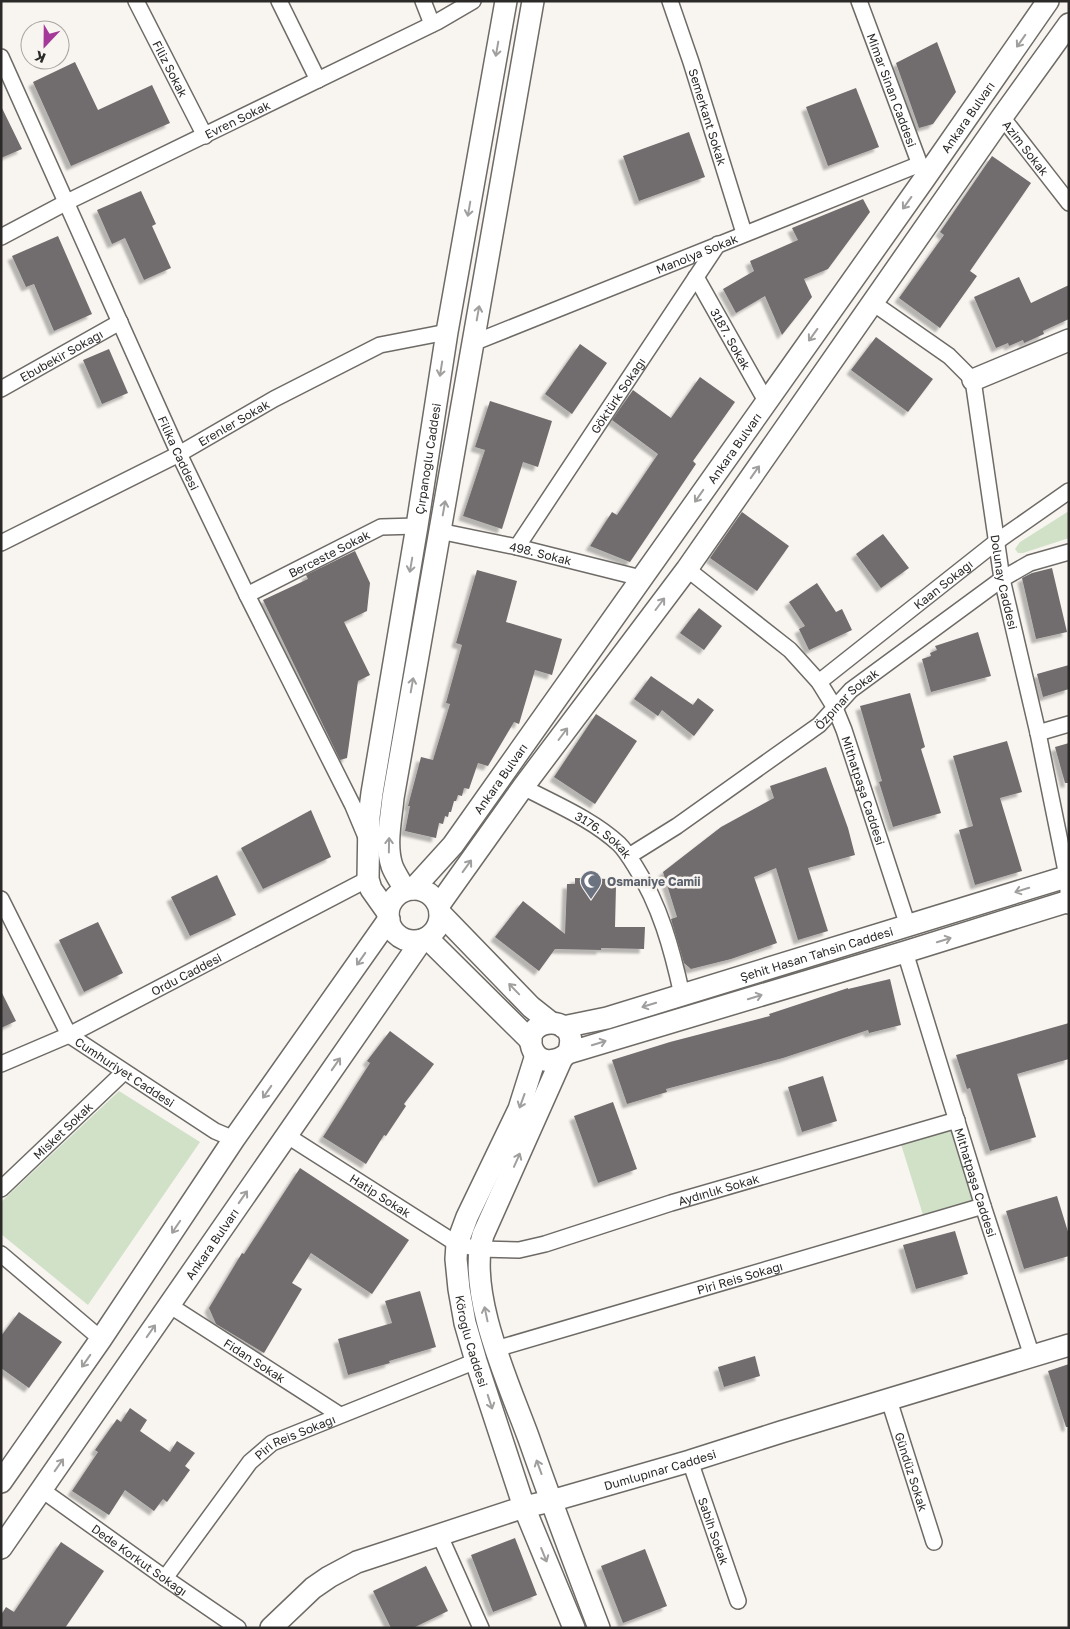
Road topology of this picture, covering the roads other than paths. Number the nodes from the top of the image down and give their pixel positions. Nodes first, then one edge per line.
1 (136, 1) edge
2 (279, 1) edge
3 (422, 1) edge
4 (473, 1) edge
5 (506, 1) edge
6 (533, 1) edge
7 (670, 1) edge
8 (859, 1) edge
9 (1048, 1) edge
10 (432, 24) junction
11 (1069, 24) edge
12 (1, 57) edge
13 (318, 80) junction
14 (1002, 117) junction
15 (205, 136) junction
16 (923, 171) junction
17 (67, 202) junction
18 (1069, 203) edge
19 (744, 233) junction
20 (1, 238) edge
21 (718, 244) junction
22 (696, 277) junction
23 (873, 303) junction
24 (120, 322) junction
25 (447, 332) junction
26 (1069, 340) edge
27 (473, 343) junction
28 (973, 380) junction
29 (1, 389) edge
30 (766, 401) junction
31 (179, 454) junction
32 (1069, 491) edge
33 (417, 526) junction
34 (439, 531) junction
35 (996, 542) junction
36 (1, 544) edge
37 (518, 547) junction
38 (1069, 552) edge
39 (687, 568) junction
40 (641, 578) junction
41 (1002, 579) junction
42 (246, 595) junction
43 (819, 682) junction
44 (835, 708) junction
45 (1069, 724) edge
46 (1038, 733) junction
47 (524, 787) junction
48 (368, 842) junction
49 (629, 856) junction
50 (1068, 876) edge
51 (368, 879) junction
52 (409, 889) junction
53 (1, 899) edge
54 (1068, 903) edge
55 (440, 909) junction
56 (388, 916) junction
57 (908, 926) junction
58 (424, 939) junction
59 (905, 952) junction
60 (682, 995) junction
61 (557, 1024) junction
62 (69, 1035) junction
63 (534, 1048) junction
64 (565, 1055) junction
65 (1, 1064) edge
66 (124, 1072) junction
67 (957, 1120) junction
68 (286, 1135) junction
69 (234, 1140) junction
70 (1, 1189) edge
71 (983, 1206) junction
72 (457, 1244) junction
73 (479, 1248) junction
74 (1, 1254) edge
75 (169, 1305) junction
76 (101, 1339) junction
77 (1069, 1345) edge
78 (496, 1349) junction
79 (1032, 1356) junction
80 (476, 1361) junction
81 (889, 1400) junction
82 (340, 1415) junction
83 (690, 1461) junction
84 (1, 1482) edge
85 (42, 1490) junction
86 (551, 1501) junction
87 (524, 1507) junction
88 (440, 1536) junction
89 (934, 1542) dead end
90 (1, 1548) edge
91 (165, 1578) junction
92 (738, 1600) dead end
93 (238, 1628) edge
94 (271, 1628) edge
95 (481, 1628) edge
96 (574, 1628) edge
97 (599, 1628) edge

1 - 15 street, Filiz Sokak
2 - 13 street
3 - 10 street
4 - 10 street, Evren Sokak
5 -> 25 main road, Çırpanoğlu Caddesi
27 -> 6 main road, Çırpanoğlu Caddesi
7 - 19 street, Semerkant Sokak
8 - 16 street, Mimar Sinan Caddesi
9 -> 16 main road, Ankara Bulvarı
10 - 13 street, Evren Sokak
11 - 14 main road, Ankara Bulvarı
12 - 17 street, Filika Caddesi
13 - 15 street, Evren Sokak
14 - 18 street, Azim Sokak
14 - 23 main road, Ankara Bulvarı
15 - 17 street, Evren Sokak
16 - 19 street, Manolya Sokak
16 -> 30 main road, Ankara Bulvarı
17 - 20 street, Evren Sokak
17 - 24 street, Filika Caddesi
19 - 21 street, Manolya Sokak
21 - 22 street, Göktürk Sokağı
21 - 27 street, Manolya Sokak
22 - 30 street, 3187. Sokak
22 - 37 street, Göktürk Sokağı
23 - 28 street
39 -> 23 main road, Ankara Bulvarı
24 - 29 street, Ebubekir Sokağı
24 - 31 street, Filika Caddesi
25 - 31 street, Erenler Sokak
25 -> 33 main road, Çırpanoğlu Caddesi
26 - 28 main road
34 -> 27 main road, Çırpanoğlu Caddesi
28 - 35 street, Dolunay Caddesi
30 -> 40 main road, Ankara Bulvarı
31 - 36 street, Erenler Sokak
31 - 42 street, Filika Caddesi
32 - 35 street, Kaan Sokağı
33 - 42 street, Berceste Sokak
33 -> 48 main road, Çırpanoğlu Caddesi
34 - 37 street, 498. Sokak
52 -> 34 main road, Çırpanoğlu Caddesi
35 - 41 street, Dolunay Caddesi
35 - 43 street, Kaan Sokağı
37 - 40 street, 498. Sokak
38 - 41 street, Özpınar Sokak
39 - 43 street, Mithatpaşa Caddesi
47 -> 39 main road, Ankara Bulvarı
40 - 52 main road, Ankara Bulvarı
41 - 44 street, Özpınar Sokak
41 - 46 street, Dolunay Caddesi
42 - 48 street, Filika Caddesi
43 - 44 street, Mithatpaşa Caddesi
44 - 49 street, Özpınar Sokak
44 - 57 street, Mithatpaşa Caddesi
45 - 46 street
46 - 50 street, Dolunay Caddesi
47 - 49 street, 3176. Sokak
55 -> 47 main road, Ankara Bulvarı
48 - 51 main road, Çırpanoğlu Caddesi
49 - 60 street, 3176. Sokak
50 - 54 street, Dolunay Caddesi
50 -> 57 main road, Şehit Hasan Tahsin Caddesi
51 - 56 main road, Çırpanoğlu Caddesi
51 - 62 street, Ordu Caddesi
52 - 55 main road
52 - 56 main road, Ankara Bulvarı
53 - 62 street, Cumhuriyet Caddesi
59 -> 54 main road, Şehit Hasan Tahsin Caddesi
55 - 58 main road, Ankara Bulvarı
61 -> 55 main road
56 - 58 main road
56 -> 69 main road, Ankara Bulvarı
57 - 60 main road, Şehit Hasan Tahsin Caddesi
58 - 63 main road
68 -> 58 main road, Ankara Bulvarı
64 -> 59 main road, Şehit Hasan Tahsin Caddesi
59 - 67 street, Mithatpaşa Caddesi
60 -> 61 main road, Şehit Hasan Tahsin Caddesi
61 - 63 main road, Şehit Hasan Tahsin Caddesi
61 - 64 main road
62 - 65 street, Ordu Caddesi
62 - 66 street, Cumhuriyet Caddesi
63 - 64 main road, Şehit Hasan Tahsin Caddesi
63 -> 72 main road, Köroğlu Caddesi
73 -> 64 main road, Köroğlu Caddesi
66 - 69 street, Cumhuriyet Caddesi
66 - 70 street, Misket Sokak
67 - 71 street, Mithatpaşa Caddesi
67 - 73 street, Aydınlık Sokak
68 - 72 street, Hatip Sokak
75 -> 68 main road, Ankara Bulvarı
69 -> 76 main road, Ankara Bulvarı
71 - 78 street, Piri Reis Sokağı
71 - 79 street, Mithatpaşa Caddesi
72 - 73 street, Hatip Sokak
72 - 80 main road, Köroğlu Caddesi
78 -> 73 main road, Köroğlu Caddesi
74 - 76 street
75 - 82 street, Fidan Sokak
85 -> 75 main road, Ankara Bulvarı
76 -> 84 main road, Ankara Bulvarı
77 - 79 main road, Dumlupınar Caddesi
86 -> 78 main road, Köroğlu Caddesi
79 - 81 main road, Dumlupınar Caddesi
80 - 82 street, Piri Reis Sokağı
80 -> 87 main road, Köroğlu Caddesi
81 - 83 main road, Dumlupınar Caddesi
81 - 89 street, Gündüz Sokak
82 - 91 street, Piri Reis Sokağı
83 - 86 main road, Dumlupınar Caddesi
83 - 92 street, Sabih Sokak
85 - 90 main road, Ankara Bulvarı
85 - 91 street, Dede Korkut Sokağı
86 - 87 main road, Dumlupınar Caddesi
86 - 97 main road, Köroğlu Caddesi
87 - 88 main road, Dumlupınar Caddesi
87 -> 96 main road, Köroğlu Caddesi
88 - 94 main road, Dumlupınar Caddesi
88 - 95 street
91 - 93 street, Dede Korkut Sokağı

